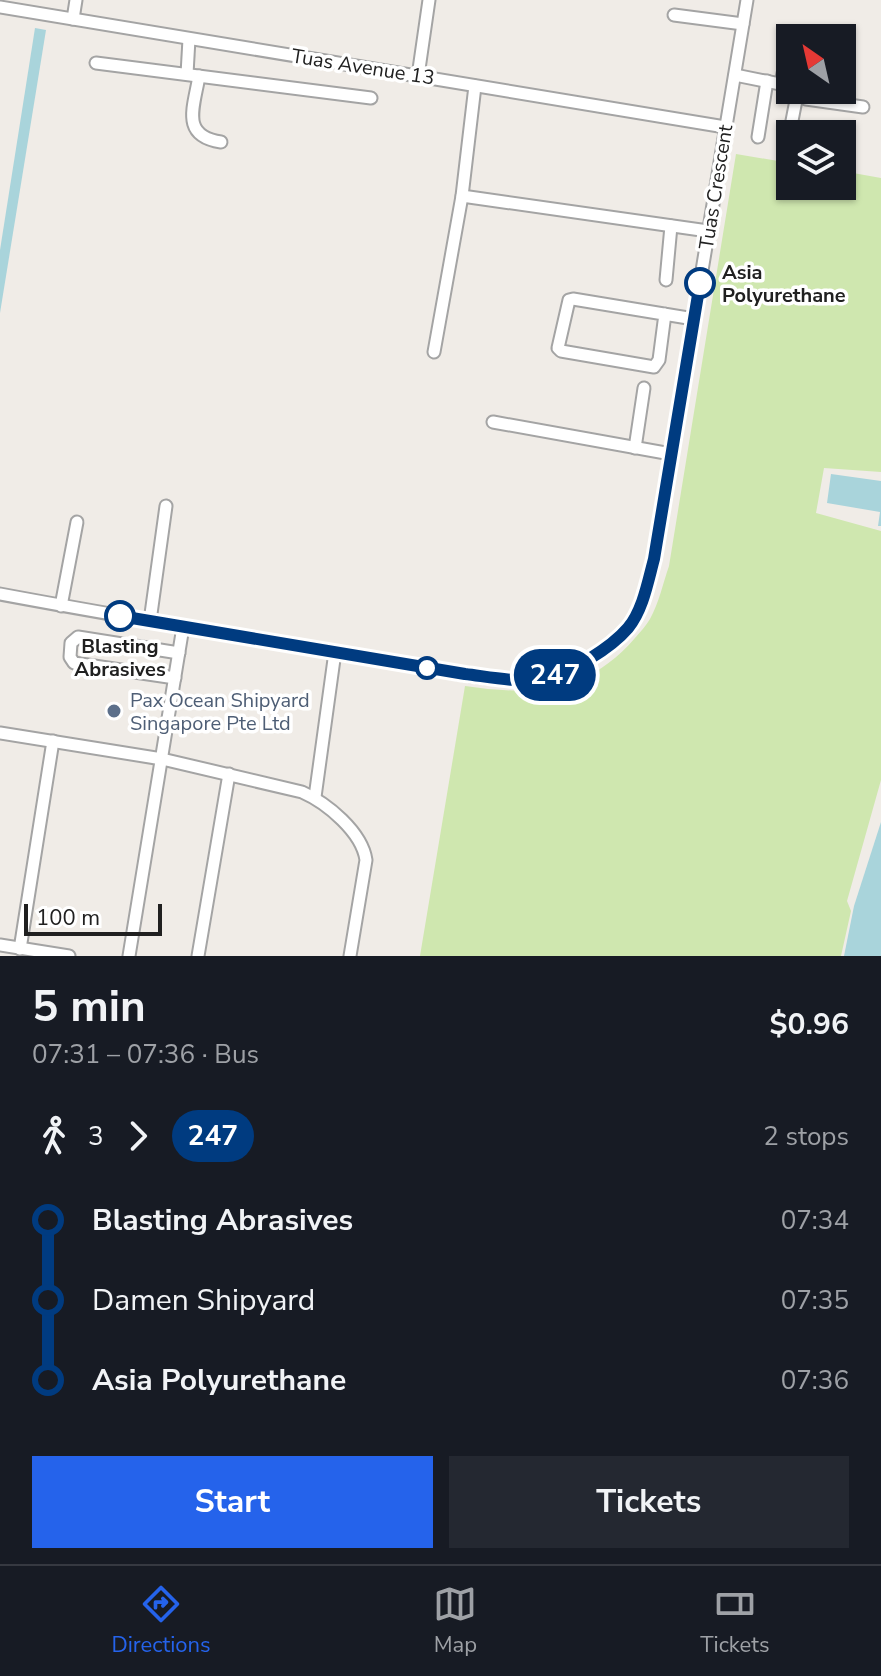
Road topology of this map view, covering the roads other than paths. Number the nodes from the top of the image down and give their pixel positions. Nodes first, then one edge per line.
1 (76, 0) edge
2 (429, 0) edge
3 (747, 0) edge
4 (0, 7) edge
5 (674, 15) dead end
6 (73, 19) junction
7 (743, 24) junction
8 (189, 39) junction
9 (96, 63) dead end
10 (193, 75) junction
11 (735, 75) junction
12 (418, 76) junction
13 (767, 81) junction
14 (776, 83) edge
15 (475, 86) junction
16 (371, 98) dead end
17 (842, 104) edge
18 (863, 107) dead end
19 (725, 127) junction
20 (758, 137) dead end
21 (221, 142) dead end
22 (462, 196) junction
23 (671, 226) junction
24 (708, 231) junction
25 (666, 280) dead end
26 (698, 313) junction
27 (665, 314) junction
28 (434, 352) dead end
29 (644, 388) dead end
30 (493, 422) dead end
31 (635, 448) junction
32 (671, 454) junction
33 (166, 506) dead end
34 (77, 522) dead end
35 (0, 594) edge
36 (61, 606) junction
37 (150, 621) junction
38 (183, 627) junction
39 (335, 652) junction
40 (179, 653) junction
41 (175, 678) junction
42 (0, 733) edge
43 (53, 741) junction
44 (162, 759) junction
45 (229, 774) junction
46 (315, 797) junction
47 (0, 945) edge
48 (20, 949) junction
49 (69, 956) edge
50 (129, 956) edge
51 (198, 956) edge
52 (350, 956) edge

1 - 6 street
2 - 12 street
3 - 7 street, Tuas Crescent
4 - 6 street, Tuas Avenue 13
5 - 7 street
6 - 8 street, Tuas Avenue 13
7 - 11 street, Tuas Crescent
8 - 10 street
8 - 12 street, Tuas Avenue 13
9 - 10 street
10 - 16 street
10 - 21 street
11 - 13 street
11 - 19 street, Tuas Crescent
12 - 15 street, Tuas Avenue 13
13 - 14 street
13 - 20 street
15 - 19 street, Tuas Avenue 13
15 - 22 street
17 - 18 street
19 - 24 street, Tuas Crescent
22 - 23 street
22 - 28 street
23 - 24 street
23 - 25 street
24 - 26 street, Tuas Crescent
26 - 27 street
26 - 32 street, Tuas Crescent
27 - 27 street
29 - 31 street
30 - 31 street
31 - 32 street
32 - 39 street, Tuas Crescent
33 - 37 street
34 - 36 street
35 - 36 street, Tuas Crescent
36 - 37 street, Tuas Crescent
37 - 38 street, Tuas Crescent
38 - 39 street, Tuas Crescent
38 - 40 street
39 - 46 street
40 - 41 street
40 - 41 street
41 - 44 street
42 - 43 street
43 - 44 street
43 - 48 street
44 - 45 street
44 - 50 street
45 - 46 street
45 - 51 street
46 - 52 street
47 - 48 street
48 - 49 street

